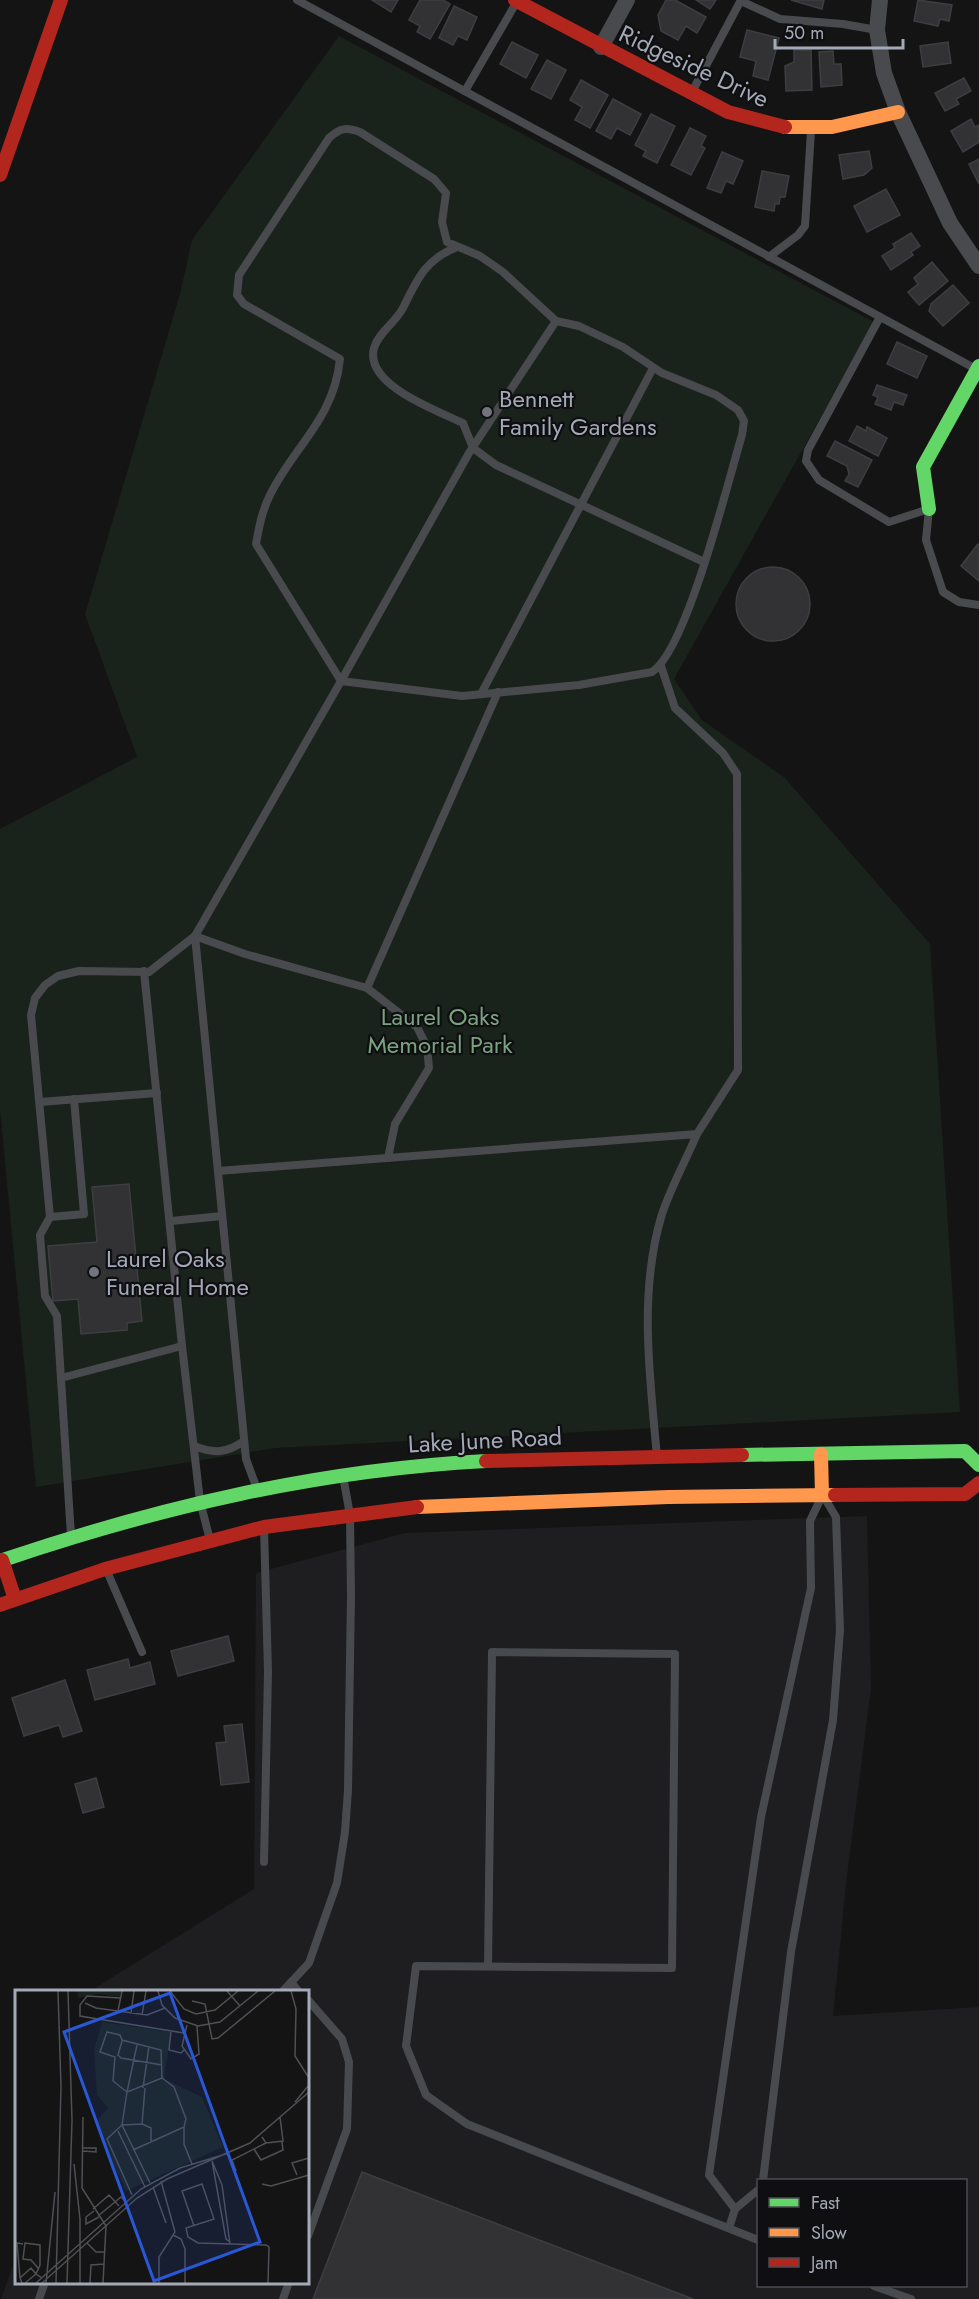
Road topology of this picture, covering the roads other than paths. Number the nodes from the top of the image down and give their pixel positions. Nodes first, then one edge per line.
1 (62, 0) edge
2 (297, 0) edge
3 (627, 0) edge
4 (880, 0) edge
5 (516, 1) edge
6 (741, 1) edge
7 (877, 30) junction
8 (602, 47) junction
9 (465, 91) junction
10 (691, 94) junction
11 (898, 112) junction
12 (811, 131) junction
13 (0, 175) edge
14 (455, 248) junction
15 (769, 256) junction
16 (979, 266) edge
17 (880, 317) junction
18 (556, 321) junction
19 (653, 368) junction
20 (978, 368) edge
21 (472, 448) junction
22 (582, 507) junction
23 (929, 509) junction
24 (704, 562) junction
25 (979, 605) edge
26 (661, 666) junction
27 (341, 681) junction
28 (498, 692) junction
29 (481, 694) junction
30 (195, 936) junction
31 (144, 971) junction
32 (367, 988) junction
33 (157, 1093) junction
34 (74, 1099) junction
35 (40, 1102) junction
36 (697, 1134) junction
37 (388, 1158) junction
38 (218, 1171) junction
39 (222, 1215) junction
40 (50, 1217) junction
41 (171, 1221) junction
42 (182, 1346) junction
43 (61, 1378) junction
44 (244, 1441) junction
45 (194, 1446) junction
46 (821, 1454) junction
47 (657, 1457) junction
48 (979, 1465) edge
49 (343, 1475) junction
50 (979, 1483) edge
51 (257, 1489) junction
52 (822, 1495) junction
53 (200, 1501) junction
54 (350, 1515) junction
55 (262, 1517) junction
56 (70, 1536) junction
57 (210, 1541) junction
58 (1, 1559) edge
59 (105, 1569) junction
60 (15, 1599) junction
61 (0, 1605) edge
62 (142, 1652) dead end
63 (264, 1862) dead end
64 (489, 1966) junction
65 (291, 1982) junction
66 (284, 1990) edge
67 (298, 1990) edge
68 (309, 2001) edge
69 (763, 2179) edge
70 (757, 2192) edge
71 (735, 2209) junction
72 (729, 2228) junction
73 (309, 2233) edge
74 (757, 2239) edge
75 (45, 2284) edge
76 (289, 2284) edge
77 (877, 2287) edge
78 (39, 2299) edge
79 (283, 2299) edge
80 (911, 2299) edge

1 - 13 main road
2 - 9 lane
3 - 8 street
4 - 7 street
5 - 8 main road, Ridgeside Drive
5 - 9 lane
6 - 7 lane
6 - 10 lane
7 - 11 street
8 - 10 main road, Ridgeside Drive
9 - 15 lane
10 - 12 main road, Ridgeside Drive
11 - 12 main road, Ridgeside Drive
11 - 16 street
12 - 15 lane
14 - 18 lane
14 - 21 lane
14 - 27 lane
15 - 17 lane
17 - 20 lane
17 - 23 lane
18 - 19 lane
18 - 21 lane
19 - 22 lane
19 - 24 lane
20 - 23 main road
21 - 22 lane
21 - 27 lane
22 - 24 lane
22 - 29 lane
23 - 25 lane
24 - 26 lane
26 - 28 lane
26 - 36 lane
27 - 29 lane
27 - 30 lane
28 - 29 lane
28 - 32 lane
30 - 31 lane
30 - 32 lane
30 - 38 lane
31 - 33 lane
31 - 35 lane
32 - 37 lane
33 - 34 lane
33 - 41 lane
34 - 35 lane
34 - 40 lane
35 - 40 lane
36 - 37 lane
36 - 47 lane
37 - 38 lane
38 - 39 lane
39 - 41 lane
39 - 44 lane
40 - 43 lane
41 - 42 lane
42 - 43 lane
42 - 45 lane
43 - 56 lane
44 - 45 lane
44 - 51 lane
45 - 53 lane
46 - 47 main road, Lake June Road
46 - 48 main road, Lake June Road
46 - 52 main road
47 - 49 main road, Lake June Road
49 - 51 main road, Lake June Road
49 - 54 lane
50 - 52 main road
51 - 53 main road, Lake June Road
51 - 55 main road
52 - 54 main road
52 - 69 lane
52 - 71 lane
53 - 56 main road, Lake June Road
53 - 57 lane
54 - 55 main road
54 - 65 lane
55 - 57 main road
55 - 63 lane
56 - 58 main road, Lake June Road
57 - 59 main road
58 - 60 main road
59 - 60 main road
59 - 62 lane
60 - 61 main road
64 - 64 lane
64 - 72 lane
65 - 66 lane
65 - 67 lane
68 - 73 lane
70 - 71 lane
71 - 72 lane
72 - 74 lane
75 - 78 lane
76 - 79 lane
77 - 80 lane

